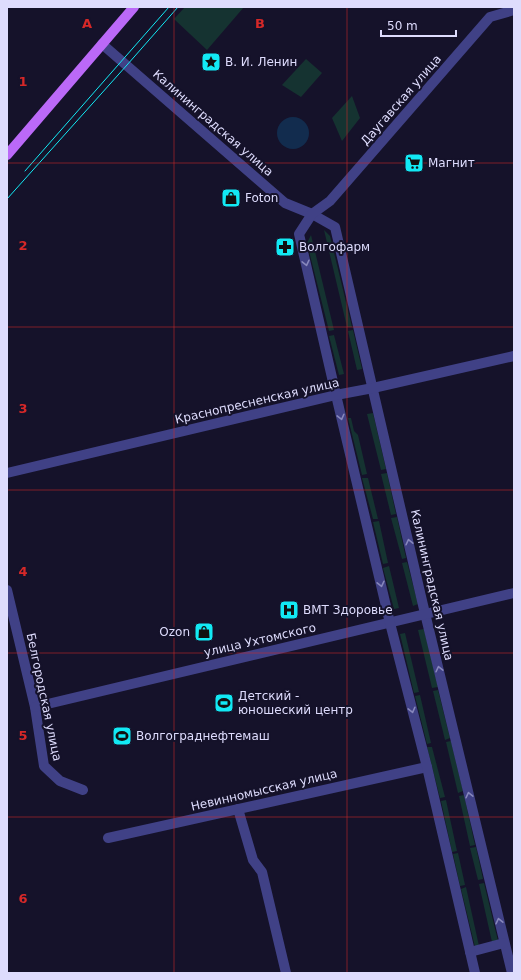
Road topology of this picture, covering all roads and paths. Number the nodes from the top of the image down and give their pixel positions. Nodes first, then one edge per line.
1 (134, 7) edge
2 (514, 10) edge
3 (102, 44) junction
4 (7, 155) edge
5 (312, 214) junction
6 (514, 356) edge
7 (373, 388) junction
8 (336, 395) junction
9 (7, 474) edge
10 (7, 590) edge
11 (514, 593) edge
12 (425, 614) junction
13 (390, 623) junction
14 (35, 707) junction
15 (427, 767) junction
16 (83, 790) dead end
17 (238, 809) junction
18 (108, 838) dead end
19 (504, 943) junction
20 (470, 952) junction
21 (286, 973) edge
22 (475, 973) edge
23 (512, 973) edge

1 - 3 main road
2 - 5 street, Даугавская улица
3 - 4 main road
3 - 5 street, Калининградская улица
5 - 7 street, Калининградская улица
5 -> 8 street
6 - 7 street, Краснопресненская улица
7 - 8 street, Краснопресненская улица
12 -> 7 street, Калининградская улица
8 - 9 street, Краснопресненская улица
8 -> 13 street
10 - 14 street, Белгородская улица
11 - 12 street, улица Ухтомского
12 - 13 street, улица Ухтомского
19 -> 12 street, Калининградская улица
13 - 14 street, улица Ухтомского
13 -> 15 street
14 - 16 street, Белгородская улица
15 - 17 street, Невинномысская улица
15 - 20 street
17 - 18 street, Невинномысская улица
17 - 21 street
19 - 20 street
19 - 23 street, Калининградская улица
20 - 22 street

